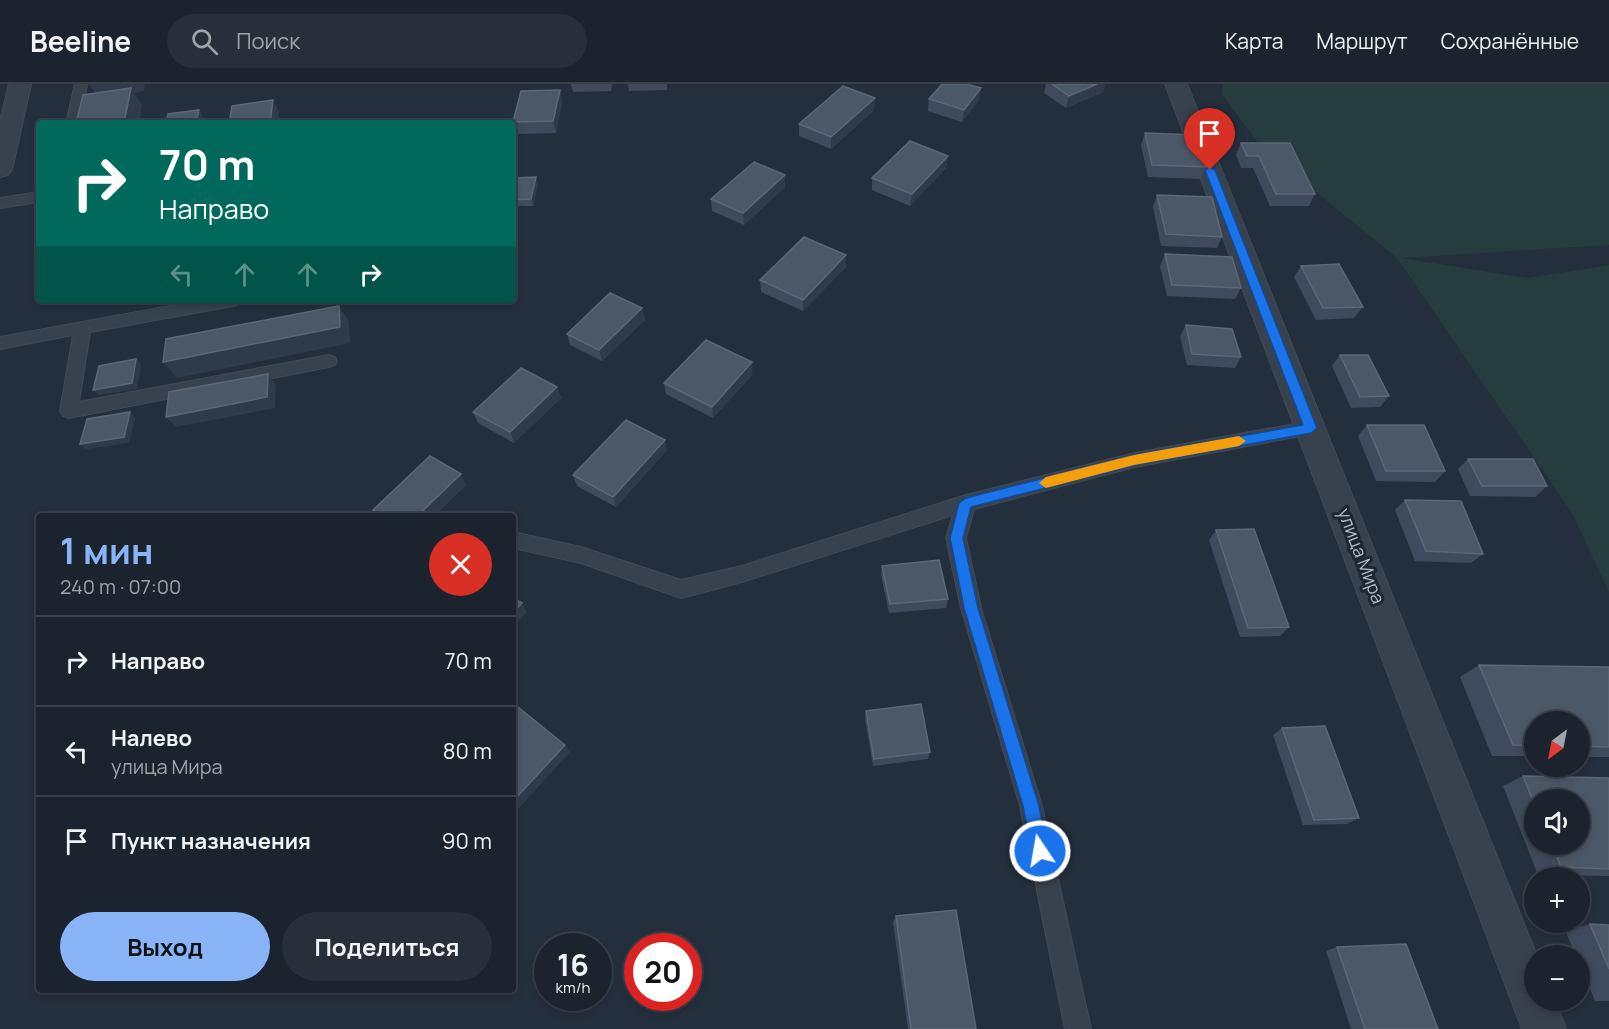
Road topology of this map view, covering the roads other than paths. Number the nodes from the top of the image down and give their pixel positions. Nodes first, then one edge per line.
1 (20, 84) edge
2 (81, 84) edge
3 (1176, 84) edge
4 (74, 120) edge
5 (0, 170) edge
6 (36, 197) edge
7 (0, 203) edge
8 (216, 303) edge
9 (83, 327) junction
10 (0, 343) edge
11 (329, 361) dead end
12 (1311, 428) junction
13 (966, 503) junction
14 (516, 541) edge
15 (1078, 1029) edge
16 (1544, 1029) edge

1 - 5 street
2 - 4 lane
3 - 12 street, улица Мира
6 - 7 lane
8 - 9 lane
9 - 10 lane
9 - 11 lane
12 - 13 lane
12 - 16 street, улица Мира
13 - 14 lane
13 - 15 lane

